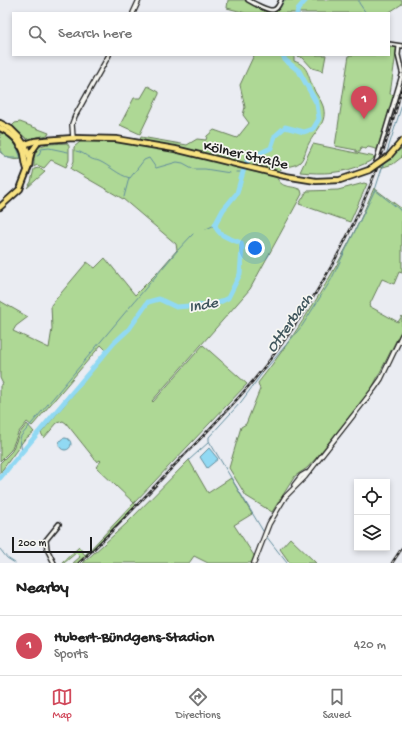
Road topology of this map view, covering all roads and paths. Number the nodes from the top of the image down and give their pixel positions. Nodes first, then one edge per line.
1 (139, 0) edge
2 (248, 0) edge
3 (281, 0) edge
4 (133, 12) edge
5 (390, 44) edge
6 (401, 46) edge
7 (108, 56) edge
8 (402, 74) edge
9 (0, 124) edge
10 (0, 128) edge
11 (73, 138) junction
12 (39, 141) junction
13 (402, 141) edge
14 (23, 146) junction
15 (402, 146) edge
16 (394, 150) junction
17 (30, 159) junction
18 (375, 165) dead end
19 (27, 169) junction
20 (0, 207) edge
21 (402, 335) edge
22 (60, 524) dead end
23 (54, 563) edge
24 (254, 563) edge

1 - 4 street
2 - 3 street
5 - 6 street
6 - 8 street
7 - 11 street
8 - 18 street
9 - 14 main road
10 - 14 main road
11 - 12 main road, Kölner Straße
11 - 16 main road, Kölner Straße, bridge
12 - 14 main road, Kölner Straße
12 - 17 main road
13 - 16 main road, Kölner Straße
14 - 17 main road
14 - 19 main road
15 - 16 main road
17 - 19 main road
19 - 20 main road
21 - 24 street
22 - 23 street

